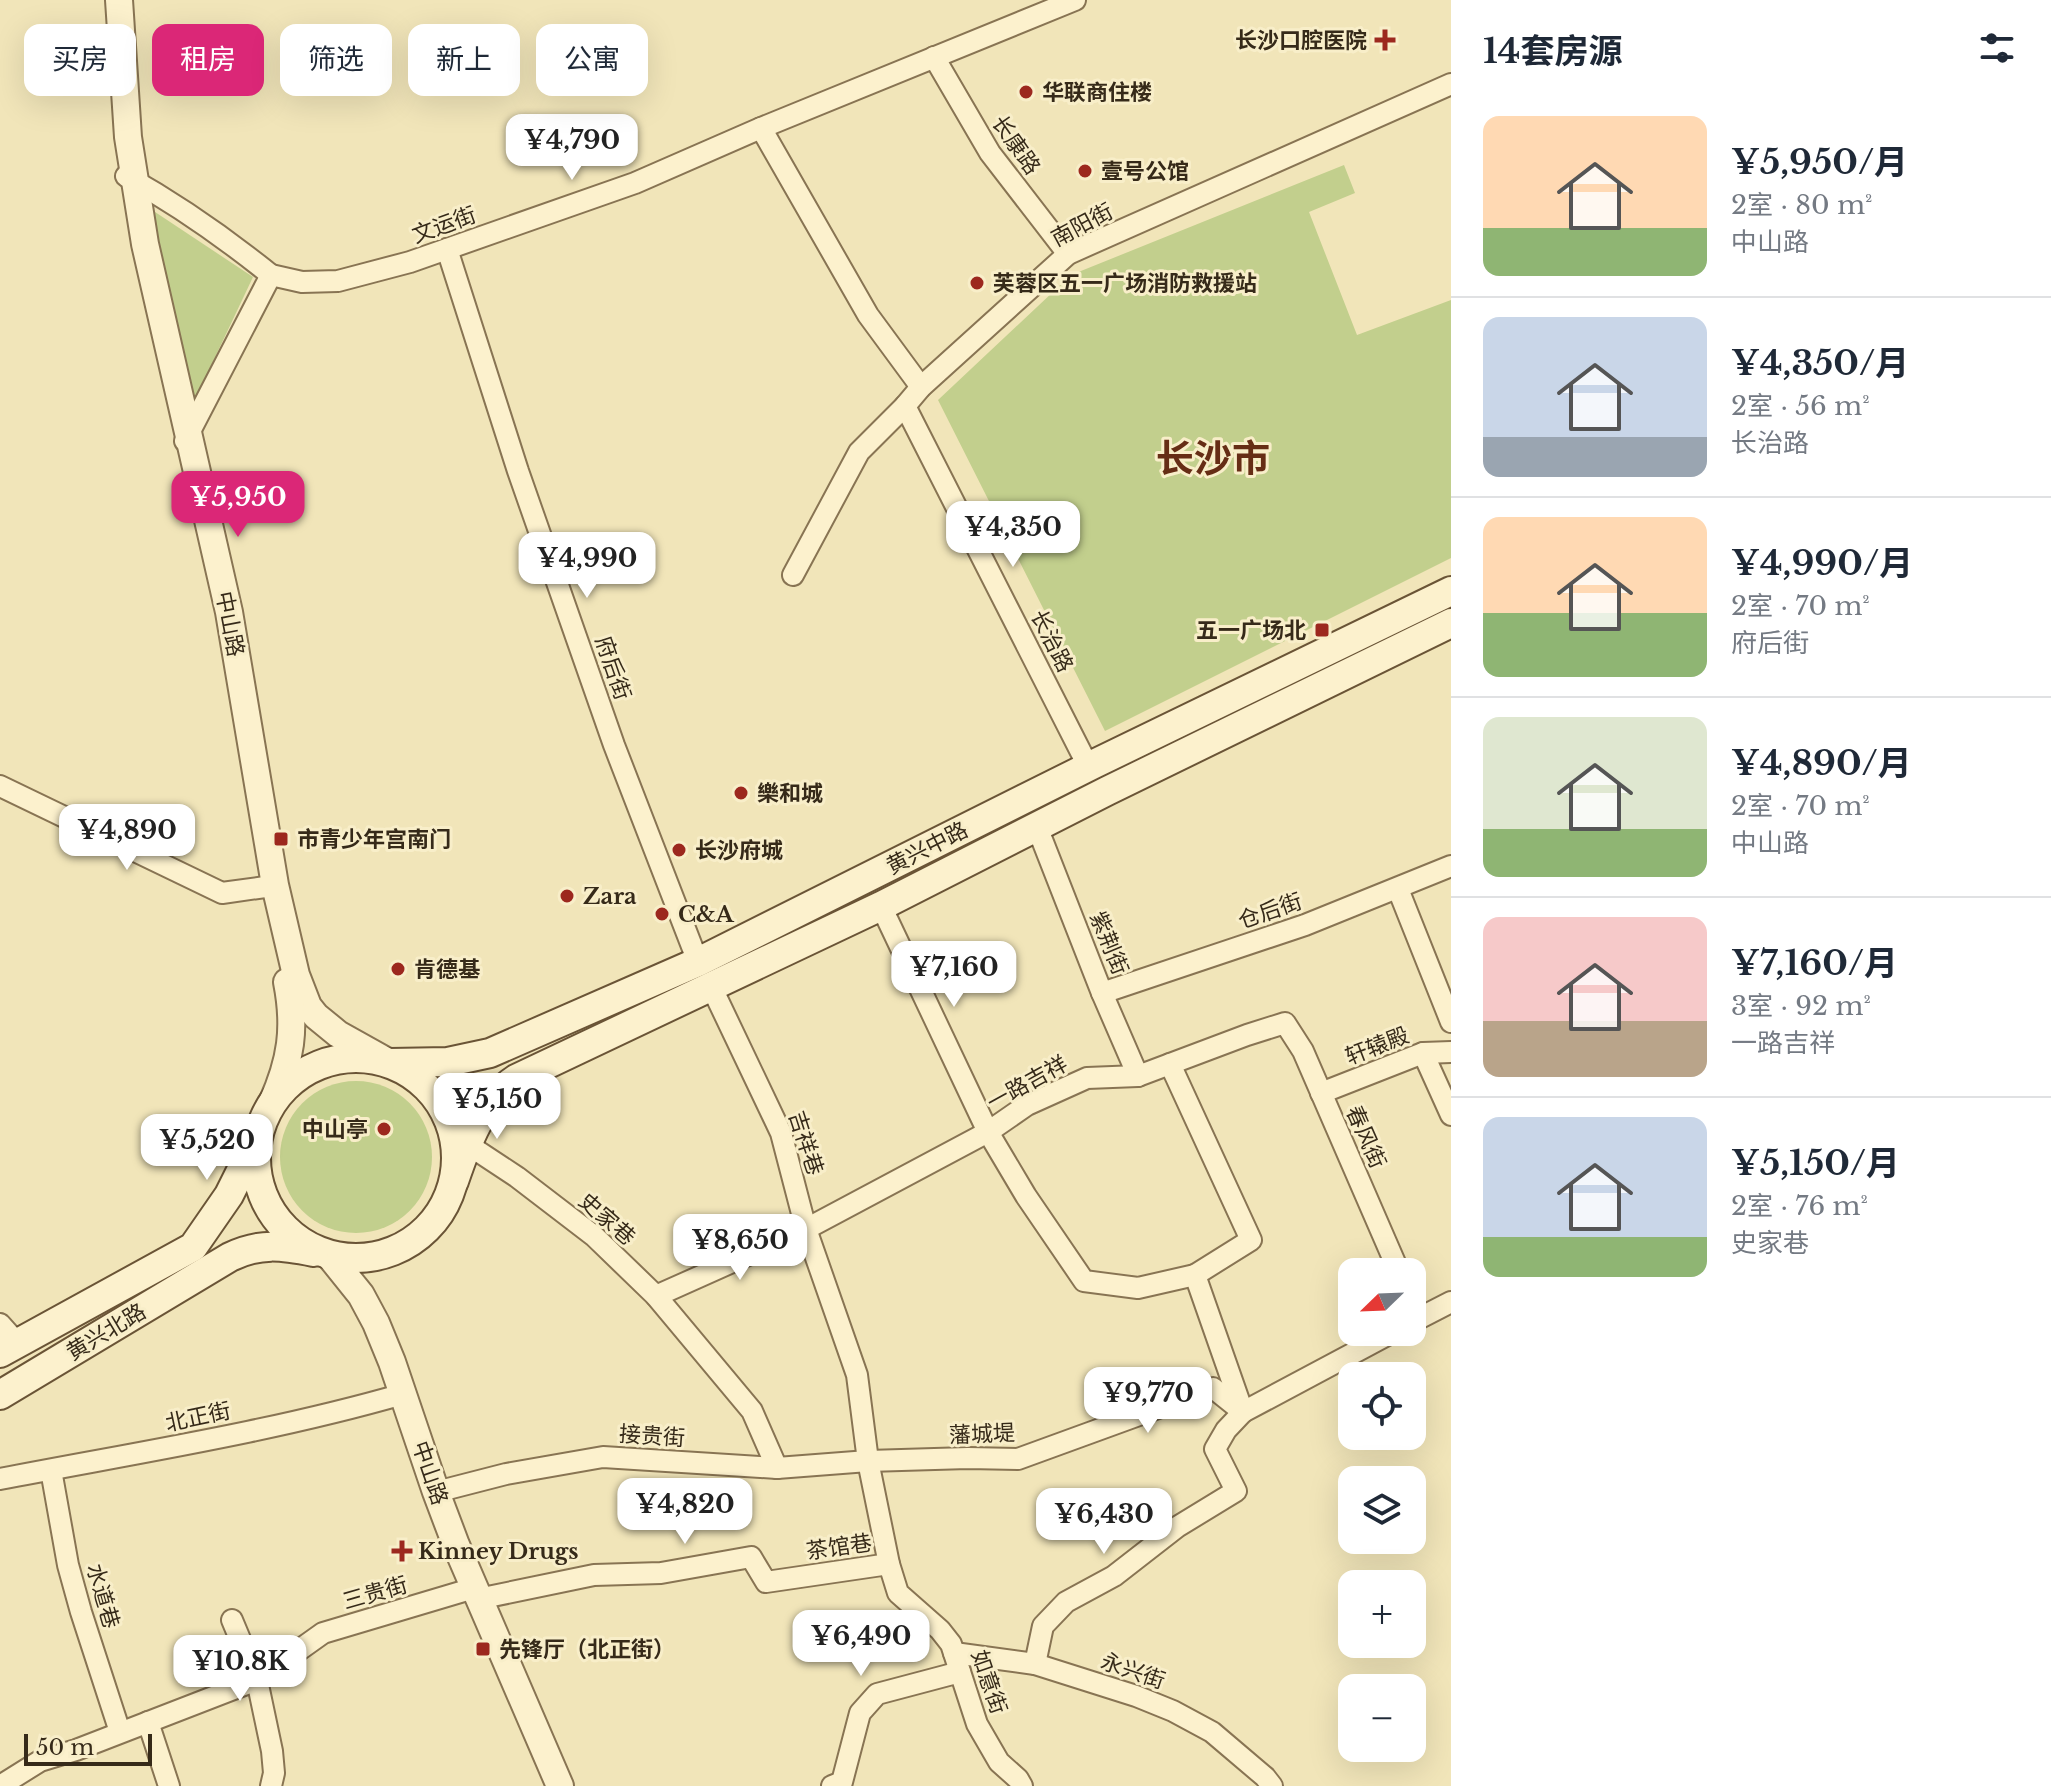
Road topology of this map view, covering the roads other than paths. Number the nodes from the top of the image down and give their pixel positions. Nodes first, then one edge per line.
1 (106, 0) edge
2 (119, 0) edge
3 (1075, 0) edge
4 (934, 57) junction
5 (1451, 84) edge
6 (761, 128) junction
7 (128, 177) junction
8 (447, 249) junction
9 (1068, 254) junction
10 (271, 275) junction
11 (921, 387) junction
12 (905, 406) junction
13 (185, 441) junction
14 (793, 575) dead end
15 (1451, 591) edge
16 (1451, 623) edge
17 (1094, 764) junction
18 (0, 786) edge
19 (1037, 827) junction
20 (1451, 866) edge
21 (265, 887) junction
22 (1398, 889) junction
23 (881, 906) junction
24 (705, 974) junction
25 (1102, 993) junction
26 (1451, 1022) edge
27 (1285, 1023) joint
28 (1451, 1052) edge
29 (1423, 1053) junction
30 (390, 1063) junction
31 (1170, 1064) junction
32 (1138, 1076) junction
33 (1321, 1093) junction
34 (272, 1103) junction
35 (1451, 1115) edge
36 (988, 1132) junction
37 (258, 1139) junction
38 (467, 1144) junction
39 (454, 1181) junction
40 (806, 1229) junction
41 (328, 1254) junction
42 (202, 1257) junction
43 (1393, 1258) edge
44 (1195, 1275) junction
45 (656, 1296) junction
46 (1451, 1302) edge
47 (1426, 1310) edge
48 (6, 1340) edge
49 (1367, 1346) edge
50 (403, 1394) junction
51 (0, 1395) edge
52 (1243, 1412) junction
53 (868, 1461) junction
54 (777, 1468) junction
55 (51, 1470) junction
56 (0, 1479) edge
57 (436, 1492) junction
58 (889, 1564) junction
59 (476, 1593) junction
60 (232, 1620) dead end
61 (957, 1663) junction
62 (1035, 1664) junction
63 (257, 1680) junction
64 (148, 1722) junction
65 (120, 1732) junction
66 (0, 1786) edge
67 (169, 1786) edge
68 (271, 1786) edge
69 (560, 1786) edge
70 (832, 1786) edge
71 (1022, 1786) edge
72 (1272, 1786) edge

1 - 7 street, 中山路
2 - 7 street, 中山路
3 - 4 street, 文运街
4 - 6 street, 文运街
4 - 9 street, 长康路
5 - 9 street, 南阳街
6 - 8 street, 文运街
6 - 11 street
7 - 10 street
7 - 13 street, 中山路
8 - 10 street, 文运街
8 - 24 street, 府后街
9 - 11 street, 南阳街
10 - 13 street
11 - 12 street, 南阳街
12 - 14 street, 南阳街
12 - 17 street, 长治路
13 - 21 street, 中山路
13 - 30 street, 中山路
15 - 17 main road, 黄兴中路
16 - 19 main road, 黄兴中路
17 - 24 main road, 黄兴中路
18 - 21 street
19 - 23 main road, 黄兴中路
19 - 25 street, 紫荆街
20 - 22 street, 仓后街
21 - 34 street, 中山路
22 - 25 street, 仓后街
22 - 26 street
23 - 24 main road, 黄兴中路
23 - 36 street
24 - 30 main road, 黄兴中路
24 - 38 main road, 黄兴中路
24 - 40 street, 吉祥巷
25 - 32 street, 紫荆街
27 - 31 street, 一路吉祥
27 - 33 street, 春风街
28 - 29 street, 轩辕殿
29 - 33 street, 轩辕殿
29 - 35 street
30 - 34 main road
30 - 39 main road
31 - 32 street, 一路吉祥
31 - 44 street
32 - 36 street, 一路吉祥
33 - 43 street, 春风街
34 - 37 main road
36 - 40 street, 一路吉祥
36 - 44 street
37 - 41 main road
37 - 42 main road
38 - 39 main road, 黄兴中路
38 - 45 street, 史家巷
39 - 41 main road
40 - 45 street, 一路吉祥
40 - 53 street, 吉祥巷
41 - 42 main road
41 - 50 street, 中山路
42 - 48 main road, 黄兴北路
42 - 51 main road, 黄兴北路
44 - 52 street
45 - 54 street, 史家巷
46 - 47 street
49 - 52 street
50 - 55 street, 北正街
50 - 57 street, 中山路
52 - 53 street, 藩城堤
52 - 62 street
53 - 54 street, 接贵街
53 - 58 street, 如意街
54 - 57 street, 接贵街
55 - 56 street, 北正街
55 - 65 street, 水道巷
57 - 59 street, 中山路
58 - 59 street, 茶馆巷
58 - 61 street, 如意街
59 - 63 street, 三贵街
59 - 69 street, 中山路
60 - 63 street
61 - 62 street, 永兴街
61 - 70 street
61 - 71 street, 如意街
62 - 72 street, 永兴街
63 - 64 street, 三贵街
63 - 68 street
64 - 65 street, 三贵街
64 - 67 street
65 - 66 street, 三贵街

